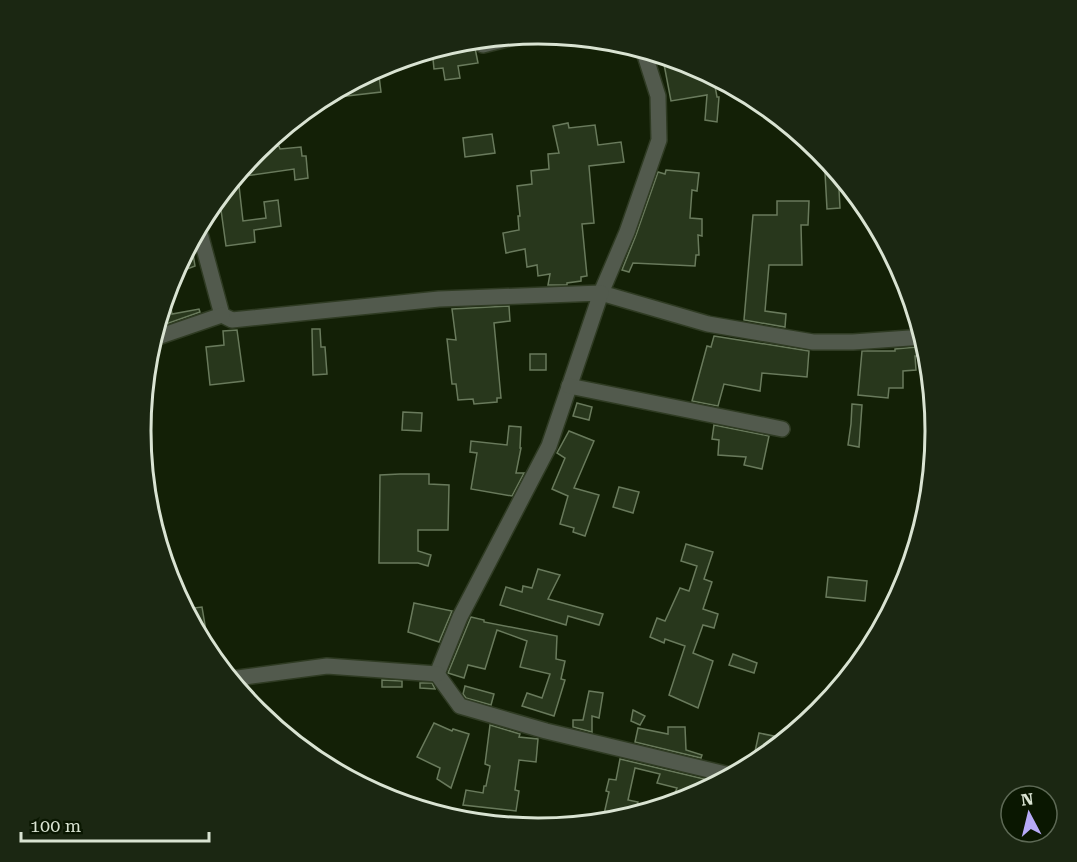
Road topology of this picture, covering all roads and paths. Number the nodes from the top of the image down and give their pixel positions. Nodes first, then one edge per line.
1 (646, 59) edge
2 (202, 240) edge
3 (601, 293) junction
4 (222, 315) junction
5 (163, 335) edge
6 (915, 338) edge
7 (569, 386) junction
8 (782, 429) dead end
9 (437, 674) junction
10 (240, 678) edge
11 (721, 773) edge

1 - 3 street
2 - 4 street
3 - 4 street
3 - 6 street
3 - 7 street
4 - 5 street
7 - 8 street
7 - 9 street
9 - 10 street
9 - 11 street

